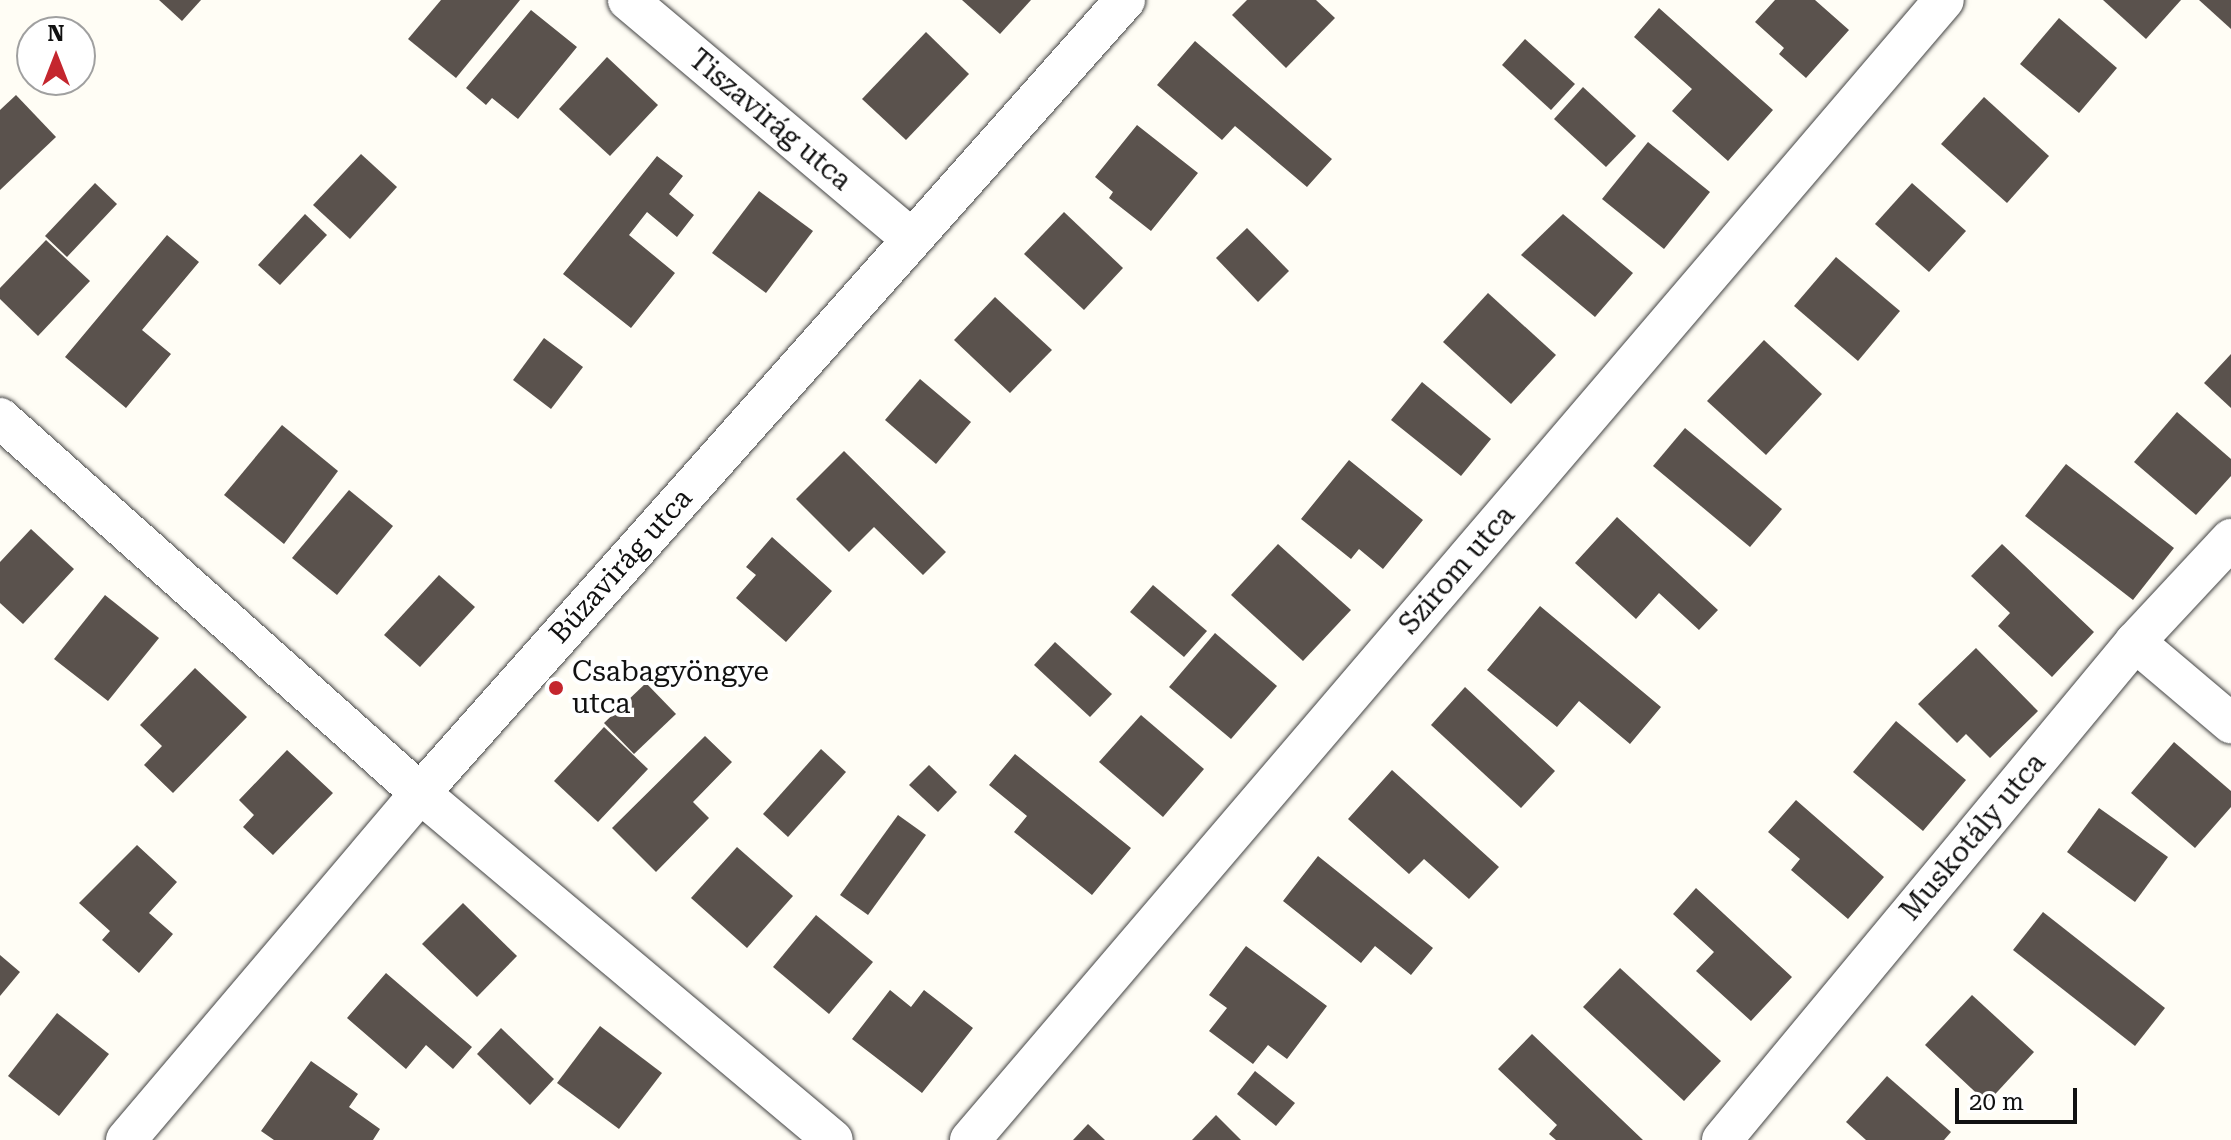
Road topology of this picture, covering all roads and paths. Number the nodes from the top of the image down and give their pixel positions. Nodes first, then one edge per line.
1 (628, 0) edge
2 (1125, 0) edge
3 (1944, 0) edge
4 (912, 239) junction
5 (0, 418) edge
6 (2231, 539) edge
7 (2135, 642) junction
8 (2231, 723) edge
9 (420, 793) junction
10 (126, 1140) edge
11 (833, 1140) edge
12 (970, 1140) edge
13 (1722, 1140) edge

1 - 4 street, Tiszavirág utca
2 - 4 street, Búzavirág utca
3 - 12 street, Szirom utca
4 - 9 street, Búzavirág utca
5 - 9 street
6 - 7 street, Muskotály utca
7 - 8 street
7 - 13 street, Muskotály utca
9 - 10 street, Búzavirág utca
9 - 11 street

